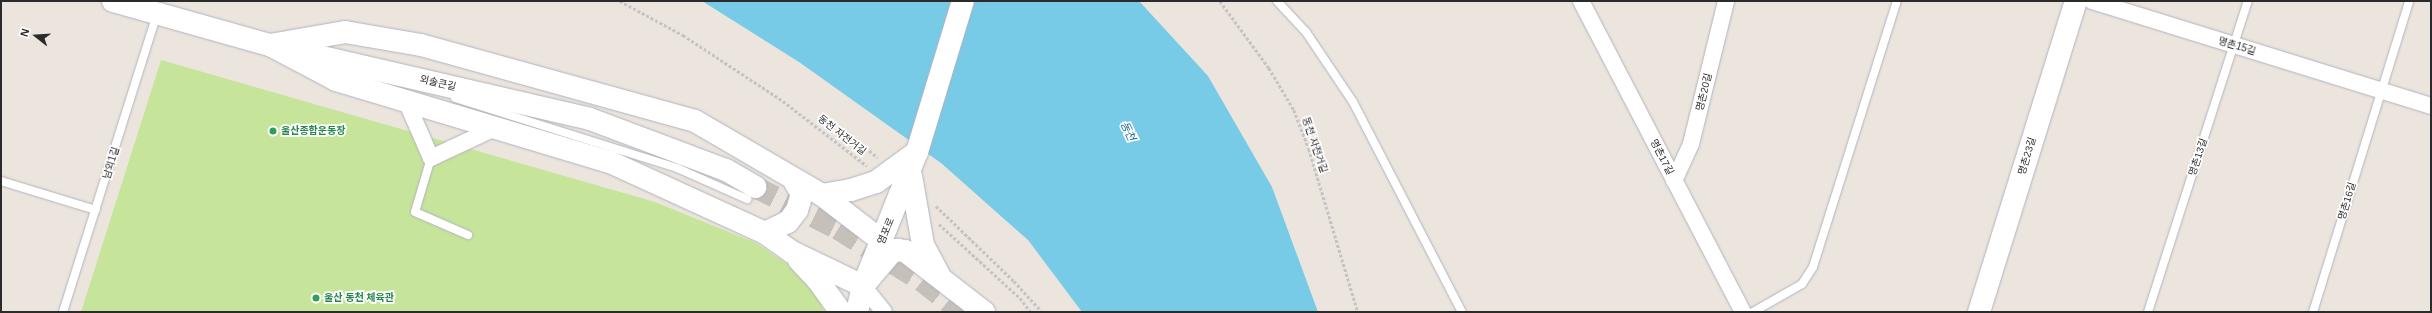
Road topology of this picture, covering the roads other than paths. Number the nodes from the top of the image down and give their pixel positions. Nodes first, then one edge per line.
1 (113, 1) edge
2 (963, 1) edge
3 (1277, 1) edge
4 (1581, 1) edge
5 (1726, 1) edge
6 (1897, 1) edge
7 (2076, 1) edge
8 (2092, 1) edge
9 (2248, 1) edge
10 (2409, 1) edge
11 (157, 13) junction
12 (270, 45) junction
13 (2234, 45) junction
14 (2381, 91) junction
15 (434, 92) dead end
16 (449, 97) dead end
17 (407, 103) junction
18 (2431, 106) edge
19 (497, 127) junction
20 (431, 158) junction
21 (900, 167) junction
22 (792, 179) junction
23 (1, 181) edge
24 (1674, 181) junction
25 (751, 193) joint
26 (822, 195) junction
27 (96, 210) junction
28 (764, 233) junction
29 (468, 235) dead end
30 (882, 241) junction
31 (792, 252) junction
32 (942, 281) junction
33 (863, 286) junction
34 (63, 312) edge
35 (841, 312) edge
36 (858, 312) edge
37 (884, 312) edge
38 (984, 312) edge
39 (1462, 312) edge
40 (1743, 312) edge
41 (1753, 312) edge
42 (1979, 312) edge
43 (2148, 312) edge
44 (2313, 312) edge

1 - 11 main road, 외솔큰길
2 - 21 main road, 염포로
3 - 39 lane
4 - 24 street, 명촌17길
5 - 24 street, 명촌20길
6 - 41 lane
7 - 42 main road, 명촌23길
8 - 13 street, 명촌15길
9 - 13 lane, 명촌13길
10 - 14 lane
11 - 12 main road, 외솔큰길
11 - 27 lane, 남외1길
12 - 15 lane
12 - 17 main road
12 - 22 main road
12 - 25 main road, 외솔큰길
13 - 14 street, 명촌15길
13 - 43 lane, 명촌13길
14 - 18 street, 명촌15길
14 - 44 lane, 명촌16길
16 - 25 lane
17 - 19 main road
17 - 20 street
19 - 20 street
19 - 28 main road
20 - 29 lane
21 - 26 main road
21 - 30 main road, 염포로
21 - 32 main road
22 - 26 main road
22 - 28 main road
23 - 27 lane
24 - 40 street, 명촌17길
26 - 30 main road
27 - 34 lane, 남외1길
28 - 31 main road
30 - 33 main road, 염포로
31 - 33 main road
31 - 35 main road
32 - 33 main road
32 - 38 main road
33 - 36 main road, 염포로
33 - 37 street

